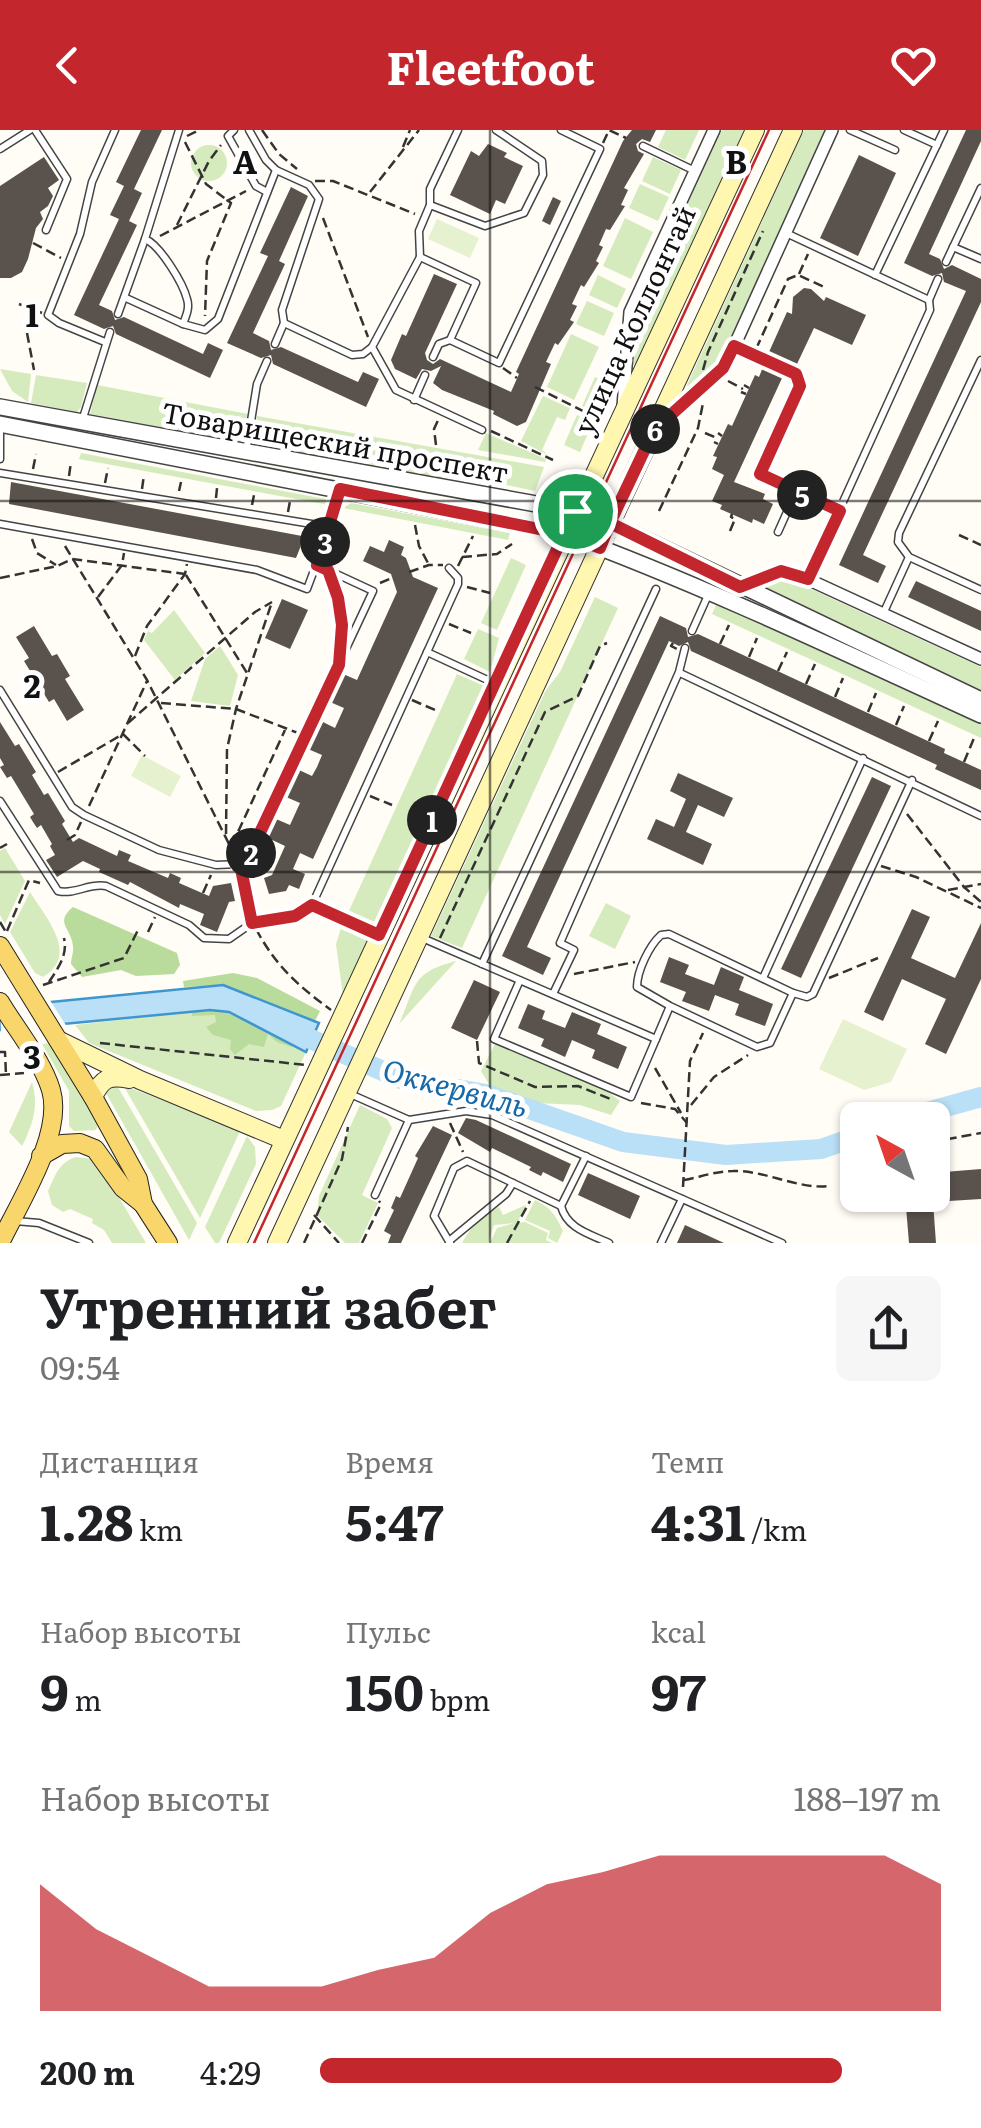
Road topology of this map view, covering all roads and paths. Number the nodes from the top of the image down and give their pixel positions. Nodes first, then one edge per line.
1 (33, 130) edge
2 (116, 130) edge
3 (179, 130) edge
4 (199, 130) edge
5 (249, 130) edge
6 (262, 130) edge
7 (410, 130) edge
8 (419, 130) edge
9 (458, 130) edge
10 (496, 130) edge
11 (561, 130) edge
12 (714, 130) edge
13 (755, 130) edge
14 (793, 130) edge
15 (832, 130) edge
16 (850, 130) edge
17 (904, 130) edge
18 (944, 130) edge
19 (231, 133) edge
20 (626, 138) dead end
21 (937, 145) junction
22 (643, 146) dead end
23 (0, 149) edge
24 (600, 149) junction
25 (895, 150) dead end
26 (400, 153) junction
27 (276, 170) junction
28 (695, 171) junction
29 (202, 177) junction
30 (312, 183) junction
31 (256, 186) junction
32 (981, 188) edge
33 (267, 192) junction
34 (370, 194) junction
35 (230, 200) junction
36 (430, 205) junction
37 (318, 208) junction
38 (424, 218) junction
39 (176, 228) junction
40 (46, 230) dead end
41 (762, 232) dead end
42 (786, 233) junction
43 (148, 240) junction
44 (33, 243) dead end
45 (812, 245) junction
46 (954, 247) junction
47 (420, 257) junction
48 (981, 259) edge
49 (69, 260) junction
50 (946, 262) dead end
51 (876, 274) junction
52 (778, 275) dead end
53 (798, 275) junction
54 (788, 279) junction
55 (938, 279) dead end
56 (774, 281) dead end
57 (785, 286) junction
58 (824, 287) dead end
59 (126, 298) junction
60 (929, 300) junction
61 (19, 304) dead end
62 (118, 314) dead end
63 (48, 315) junction
64 (284, 323) junction
65 (183, 324) junction
66 (205, 330) junction
67 (110, 332) dead end
68 (27, 333) dead end
69 (450, 340) junction
70 (105, 342) junction
71 (275, 344) dead end
72 (734, 346) junction
73 (372, 347) junction
74 (753, 355) junction
75 (434, 356) dead end
76 (981, 360) edge
77 (267, 361) dead end
78 (499, 363) junction
79 (34, 370) dead end
80 (425, 375) dead end
81 (518, 378) dead end
82 (728, 381) dead end
83 (535, 386) dead end
84 (702, 387) junction
85 (749, 388) dead end
86 (742, 389) junction
87 (746, 394) dead end
88 (414, 400) junction
89 (0, 407) edge
90 (622, 410) junction
91 (442, 412) junction
92 (599, 419) dead end
93 (82, 422) junction
94 (0, 424) edge
95 (482, 430) joint
96 (654, 430) junction
97 (0, 433) edge
98 (704, 433) dead end
99 (718, 439) dead end
100 (436, 445) dead end
101 (246, 452) junction
102 (0, 459) edge
103 (553, 460) dead end
104 (0, 473) edge
105 (340, 489) junction
106 (796, 492) junction
107 (575, 511) junction
108 (659, 511) dead end
109 (840, 511) junction
110 (736, 517) dead end
111 (610, 523) junction
112 (0, 524) edge
113 (415, 525) dead end
114 (330, 527) junction
115 (27, 529) junction
116 (730, 531) dead end
117 (778, 532) dead end
118 (564, 534) junction
119 (960, 535) dead end
120 (67, 536) junction
121 (474, 536) dead end
122 (512, 544) dead end
123 (981, 545) edge
124 (124, 547) junction
125 (600, 548) junction
126 (462, 557) junction
127 (909, 557) junction
128 (72, 559) junction
129 (122, 565) junction
130 (317, 565) junction
131 (429, 565) junction
132 (56, 566) junction
133 (328, 570) junction
134 (452, 570) junction
135 (409, 572) dead end
136 (185, 574) junction
137 (0, 578) edge
138 (392, 578) dead end
139 (808, 579) junction
140 (458, 584) junction
141 (740, 587) junction
142 (656, 588) dead end
143 (374, 590) junction
144 (981, 590) edge
145 (710, 592) junction
146 (490, 593) dead end
147 (97, 598) junction
148 (883, 614) junction
149 (442, 620) junction
150 (728, 625) dead end
151 (692, 631) dead end
152 (471, 633) dead end
153 (757, 638) dead end
154 (224, 640) junction
155 (607, 643) dead end
156 (720, 644) dead end
157 (684, 648) dead end
158 (427, 652) junction
159 (786, 652) dead end
160 (749, 657) dead end
161 (134, 658) junction
162 (981, 659) edge
163 (814, 664) dead end
164 (339, 665) junction
165 (778, 671) dead end
166 (679, 672) junction
167 (247, 674) junction
168 (843, 678) dead end
169 (148, 680) junction
170 (495, 684) junction
171 (806, 684) dead end
172 (0, 690) edge
173 (876, 693) dead end
174 (406, 697) junction
175 (835, 697) dead end
176 (981, 700) edge
177 (158, 701) junction
178 (904, 706) dead end
179 (236, 709) junction
180 (435, 710) dead end
181 (868, 712) dead end
182 (981, 716) edge
183 (938, 722) dead end
184 (128, 723) junction
185 (896, 726) dead end
186 (286, 728) junction
187 (123, 734) junction
188 (306, 737) junction
189 (974, 738) dead end
190 (929, 741) dead end
191 (145, 756) dead end
192 (863, 758) junction
193 (964, 762) dead end
194 (52, 776) junction
195 (912, 780) junction
196 (363, 793) junction
197 (0, 800) edge
198 (91, 800) dead end
199 (900, 804) junction
200 (392, 805) dead end
201 (981, 816) edge
202 (10, 817) junction
203 (0, 823) edge
204 (75, 835) dead end
205 (226, 838) junction
206 (67, 840) dead end
207 (7, 844) dead end
208 (231, 847) junction
209 (0, 848) edge
210 (873, 863) junction
211 (240, 864) junction
212 (216, 865) junction
213 (981, 884) edge
214 (52, 886) junction
215 (964, 887) junction
216 (944, 890) junction
217 (202, 893) dead end
218 (981, 902) edge
219 (312, 905) junction
220 (981, 908) edge
221 (158, 911) junction
222 (252, 923) junction
223 (139, 928) dead end
224 (148, 932) dead end
225 (379, 935) junction
226 (418, 936) junction
227 (64, 938) dead end
228 (3, 939) edge
229 (436, 944) junction
230 (878, 958) dead end
231 (646, 960) junction
232 (482, 964) junction
233 (562, 976) junction
234 (763, 978) junction
235 (520, 980) junction
236 (818, 982) junction
237 (47, 984) junction
238 (33, 988) junction
239 (793, 993) junction
240 (554, 994) junction
241 (0, 1002) edge
242 (670, 1006) junction
243 (335, 1018) junction
244 (707, 1024) junction
245 (656, 1039) junction
246 (60, 1041) junction
247 (477, 1041) dead end
248 (91, 1042) dead end
249 (20, 1047) junction
250 (757, 1047) junction
251 (2, 1052) edge
252 (648, 1056) junction
253 (313, 1065) junction
254 (24, 1074) dead end
255 (3, 1075) edge
256 (140, 1080) junction
257 (350, 1087) junction
258 (94, 1098) junction
259 (620, 1100) dead end
260 (634, 1102) dead end
261 (689, 1107) junction
262 (446, 1112) junction
263 (348, 1120) dead end
264 (409, 1120) junction
265 (687, 1122) junction
266 (981, 1134) edge
267 (950, 1139) edge
268 (284, 1140) junction
269 (41, 1156) junction
270 (586, 1156) junction
271 (467, 1161) junction
272 (683, 1180) junction
273 (513, 1183) junction
274 (830, 1186) dead end
275 (534, 1193) junction
276 (375, 1195) joint
277 (682, 1198) junction
278 (143, 1204) junction
279 (561, 1206) junction
280 (315, 1216) junction
281 (10, 1221) junction
282 (159, 1238) edge
283 (508, 1241) edge
284 (2, 1242) edge
285 (449, 1242) edge
286 (89, 1243) edge
287 (237, 1243) edge
288 (277, 1243) edge
289 (304, 1243) edge
290 (339, 1243) edge
291 (362, 1243) edge
292 (518, 1243) edge
293 (609, 1243) edge
294 (661, 1243) edge
295 (782, 1243) edge

1 - 23 lane
1 - 40 lane
2 - 49 lane
3 - 43 lane
4 - 29 path
5 - 27 lane
6 - 30 path
7 - 26 path
8 - 26 path
9 - 36 lane
10 - 36 lane
11 - 24 lane
12 - 28 street
13 - 90 main road, улица Коллонтай
14 - 96 main road
15 - 42 street
16 - 25 lane
17 - 21 lane
18 - 21 lane
19 - 29 path
19 - 31 lane
20 - 24 path
21 - 51 lane
22 - 28 lane
24 - 78 lane
26 - 34 path
27 - 30 lane
27 - 33 lane
28 - 90 street
29 - 35 path
29 - 39 path
30 - 34 path
30 - 37 lane
31 - 33 lane
31 - 35 path
32 - 46 lane
33 - 66 lane
34 - 38 path
35 - 39 path
35 - 66 path
36 - 38 lane
37 - 64 lane
37 - 73 path
38 - 47 lane
39 - 43 path
41 - 84 path
42 - 45 lane
42 - 72 street
43 - 59 lane
43 - 65 lane
44 - 49 path
45 - 51 lane
45 - 53 path
46 - 48 lane
46 - 50 lane
47 - 69 lane
47 - 73 lane
49 - 63 lane
51 - 60 lane
52 - 54 path
53 - 54 path
53 - 58 path
54 - 57 path
55 - 60 lane
56 - 57 path
57 - 74 path
59 - 62 lane
59 - 65 lane
60 - 109 lane
61 - 63 path
63 - 70 lane
64 - 71 lane
64 - 73 lane
65 - 66 lane
67 - 70 lane
68 - 79 path
69 - 75 lane
69 - 78 lane
70 - 93 lane
72 - 74 lane
72 - 84 street
73 - 88 lane
74 - 106 lane
76 - 127 lane
77 - 101 lane
78 - 81 path
80 - 88 lane
82 - 86 path
83 - 92 path
84 - 96 street
84 - 108 path
85 - 86 path
86 - 87 path
88 - 91 lane
89 - 93 street, Товарищеский проспект
90 - 107 main road, улица Коллонтай
91 - 95 lane
91 - 100 path
93 - 101 street, Товарищеский проспект
94 - 105 street, Товарищеский проспект
95 - 103 path
96 - 111 main road
97 - 102 lane
98 - 99 path
101 - 107 street, Товарищеский проспект
104 - 114 lane
105 - 114 lane
105 - 118 street, Товарищеский проспект
106 - 109 lane
106 - 117 lane
107 - 111 street, Товарищеский проспект
107 - 118 main road, улица Коллонтай
109 - 139 lane
110 - 116 path
111 - 125 main road
111 - 141 street, Товарищеский проспект
112 - 115 lane
113 - 131 path
114 - 130 lane
115 - 120 lane
115 - 132 path
118 - 125 street, Товарищеский проспект
118 - 170 main road, улица Коллонтай
119 - 123 path
120 - 124 lane
120 - 128 path
121 - 126 path
122 - 126 path
124 - 129 path
124 - 130 lane
125 - 145 street, Товарищеский проспект
125 - 226 main road
126 - 134 path
127 - 144 lane
127 - 148 lane
128 - 129 path
128 - 132 path
128 - 147 path
129 - 136 path
129 - 147 path
130 - 133 lane
131 - 134 path
131 - 135 path
132 - 137 path
133 - 143 lane
133 - 164 path
134 - 140 lane
136 - 154 path
136 - 161 path
138 - 143 path
139 - 141 street
139 - 148 street
140 - 146 path
140 - 149 lane
141 - 176 street, Товарищеский проспект
142 - 232 lane
143 - 164 lane
145 - 151 lane
145 - 182 street, Товарищеский проспект
147 - 161 path
148 - 162 street
149 - 152 path
149 - 158 lane
150 - 156 path
153 - 160 path
154 - 167 path
154 - 167 path
154 - 177 path
155 - 229 path
157 - 166 lane
158 - 170 lane
158 - 174 lane
159 - 165 path
161 - 169 path
163 - 171 path
164 - 188 lane
166 - 192 lane
166 - 233 lane
167 - 179 path
168 - 175 path
169 - 177 path
169 - 184 path
170 - 225 main road, улица Коллонтай
172 - 194 lane
173 - 181 path
174 - 180 path
174 - 196 lane
177 - 179 path
177 - 184 path
177 - 205 path
178 - 185 path
179 - 186 path
179 - 205 path
183 - 190 path
184 - 187 path
186 - 188 path
186 - 208 path
187 - 191 path
187 - 194 path
187 - 198 path
188 - 211 lane
189 - 193 path
192 - 195 lane
192 - 234 lane
194 - 212 lane
195 - 199 lane
195 - 201 lane
196 - 200 path
196 - 219 lane
197 - 202 lane
199 - 210 lane
199 - 215 path
202 - 203 lane
202 - 214 lane
204 - 206 path
205 - 208 path
207 - 209 path
208 - 211 path
210 - 216 path
210 - 236 lane
211 - 212 lane
211 - 222 lane
212 - 217 path
213 - 215 path
214 - 221 lane
214 - 228 path
215 - 216 path
215 - 218 path
216 - 220 path
219 - 222 lane
219 - 225 lane
221 - 222 lane
221 - 224 path
222 - 243 path
223 - 237 path
225 - 243 main road, улица Коллонтай
226 - 229 lane
226 - 257 main road
227 - 237 path
228 - 238 main road
229 - 232 lane
230 - 236 path
231 - 233 path
231 - 234 lane
231 - 242 lane
232 - 235 lane
233 - 240 lane
234 - 239 lane
235 - 240 lane
235 - 252 lane
236 - 239 lane
237 - 238 path
238 - 246 main road
239 - 250 lane
240 - 245 lane
241 - 249 main road
242 - 244 lane
242 - 245 lane
243 - 253 main road, улица Коллонтай
244 - 250 lane
244 - 261 path
245 - 252 lane
246 - 256 main road
246 - 258 main road
247 - 259 path
248 - 253 path
249 - 251 path
249 - 269 main road
250 - 261 path
251 - 255 path
252 - 265 path
253 - 268 main road
254 - 255 path
256 - 258 main road
256 - 268 main road
257 - 264 lane
257 - 288 main road
258 - 278 main road
260 - 265 path
261 - 265 path
262 - 264 lane
262 - 270 lane
262 - 271 path
263 - 280 path
264 - 276 lane
265 - 272 path
266 - 267 path
268 - 287 main road
269 - 278 main road
269 - 281 main road
270 - 277 lane
270 - 279 lane
271 - 273 lane
271 - 285 lane
272 - 274 path
272 - 277 path
273 - 275 lane
273 - 285 lane
275 - 279 lane
275 - 283 path
276 - 291 path
277 - 294 lane
277 - 295 lane
278 - 282 main road
279 - 293 lane
280 - 289 path
280 - 290 path
281 - 284 main road
281 - 286 lane
283 - 292 path

